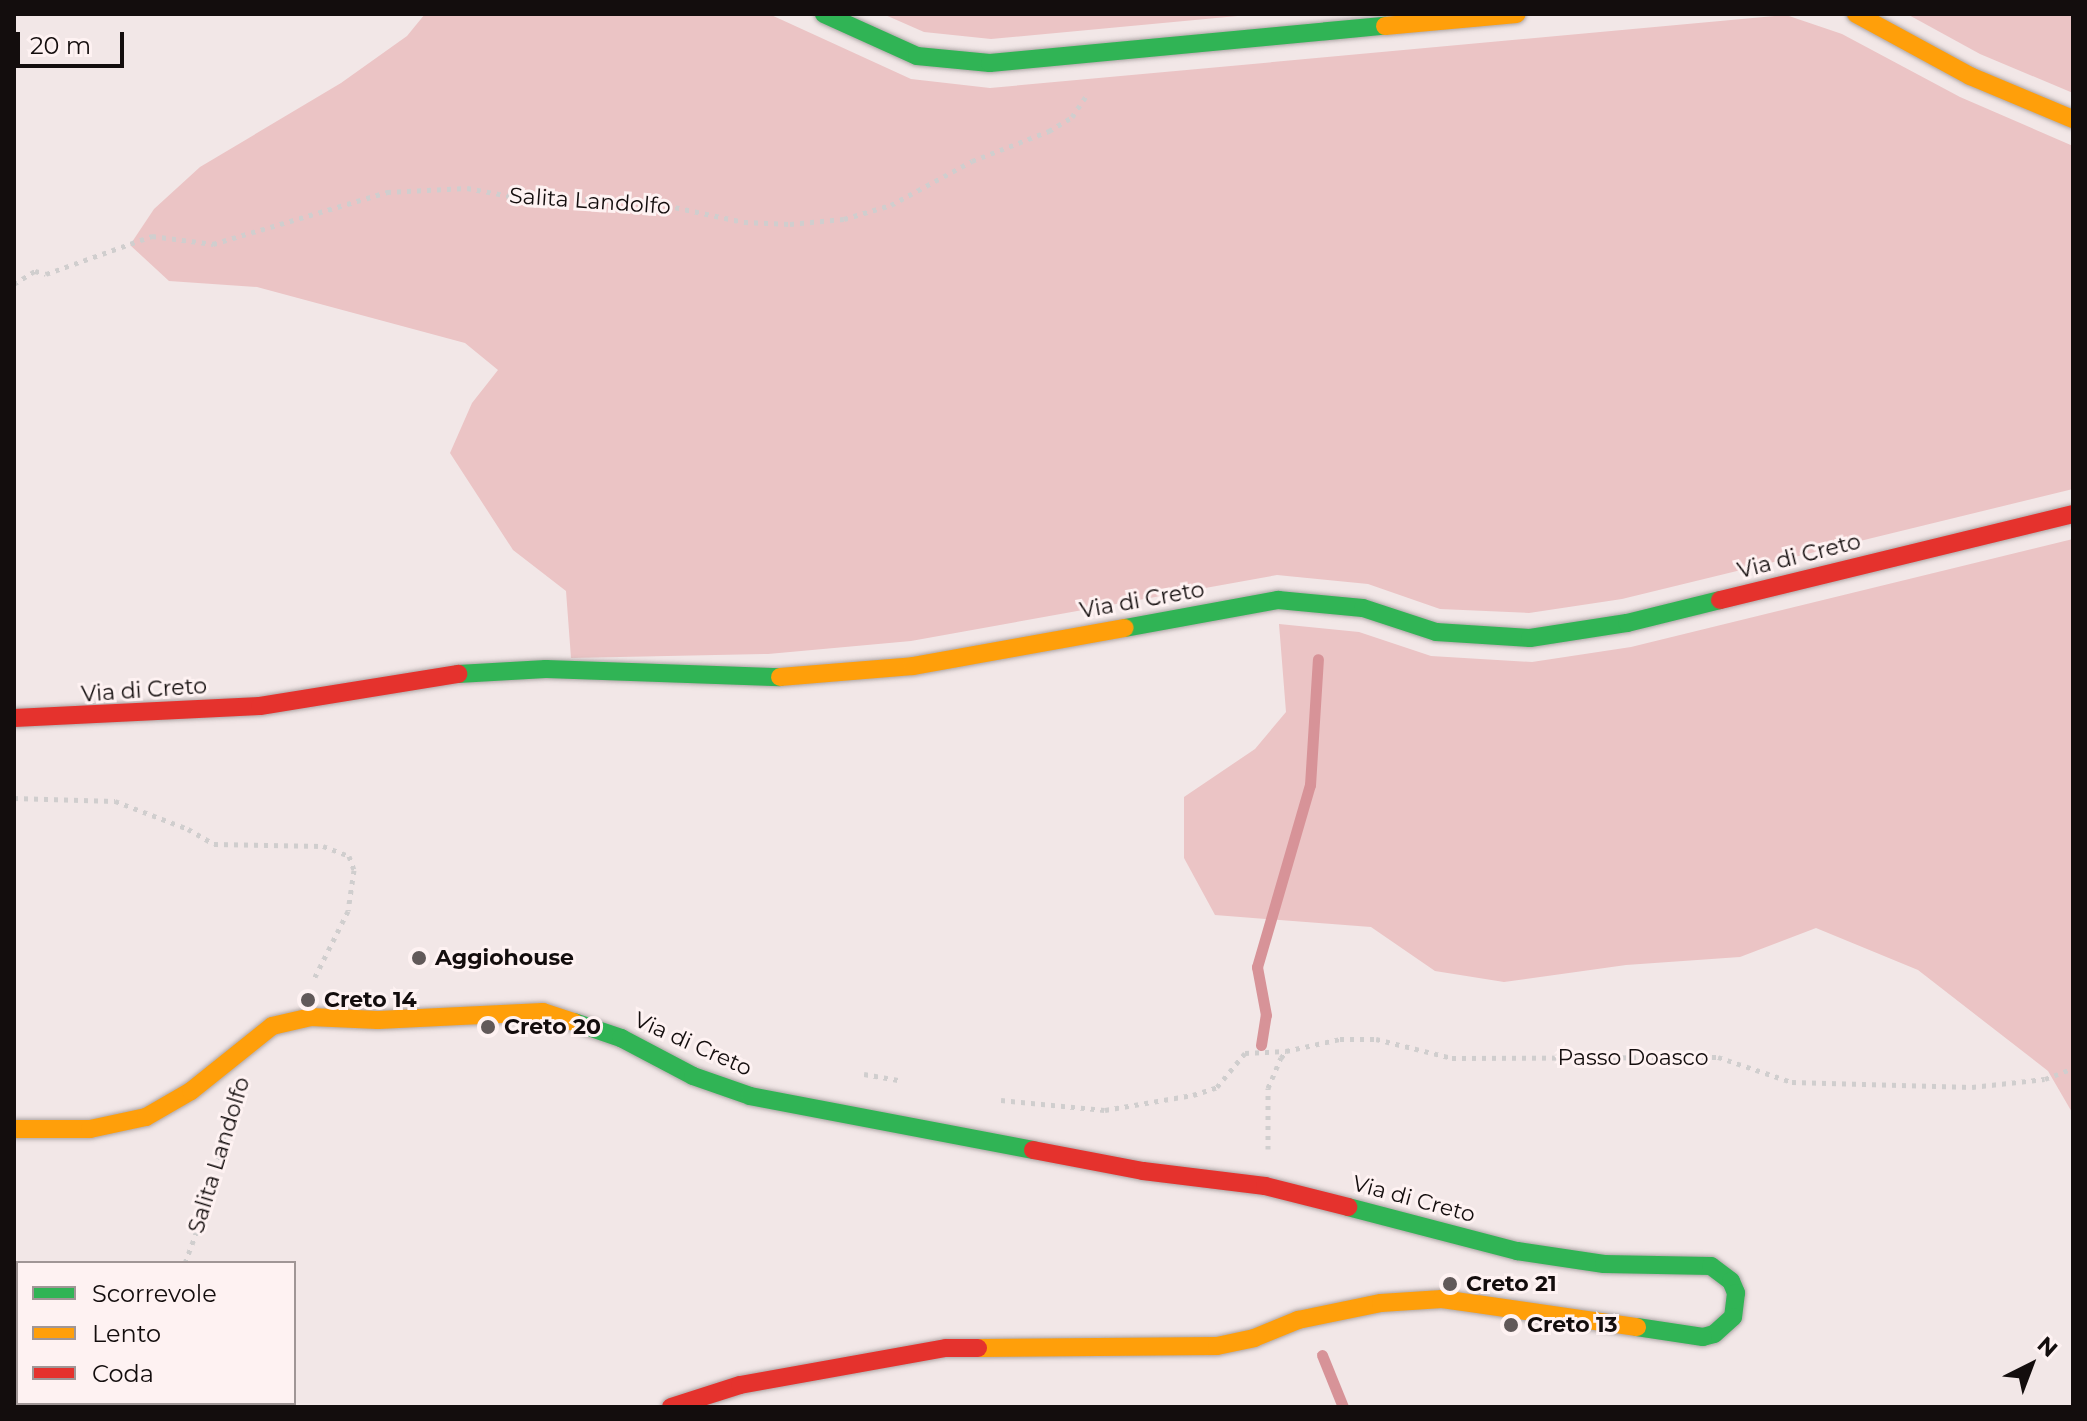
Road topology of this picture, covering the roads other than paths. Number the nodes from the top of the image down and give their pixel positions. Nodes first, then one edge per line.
1 (824, 14) edge
2 (1516, 14) edge
3 (1856, 14) edge
4 (2073, 119) edge
5 (2073, 514) edge
6 (14, 718) edge
7 (14, 1129) edge
8 (671, 1407) edge

1 - 2 main road
3 - 4 main road
5 - 6 main road, Via di Creto
7 - 8 main road, Via di Creto

